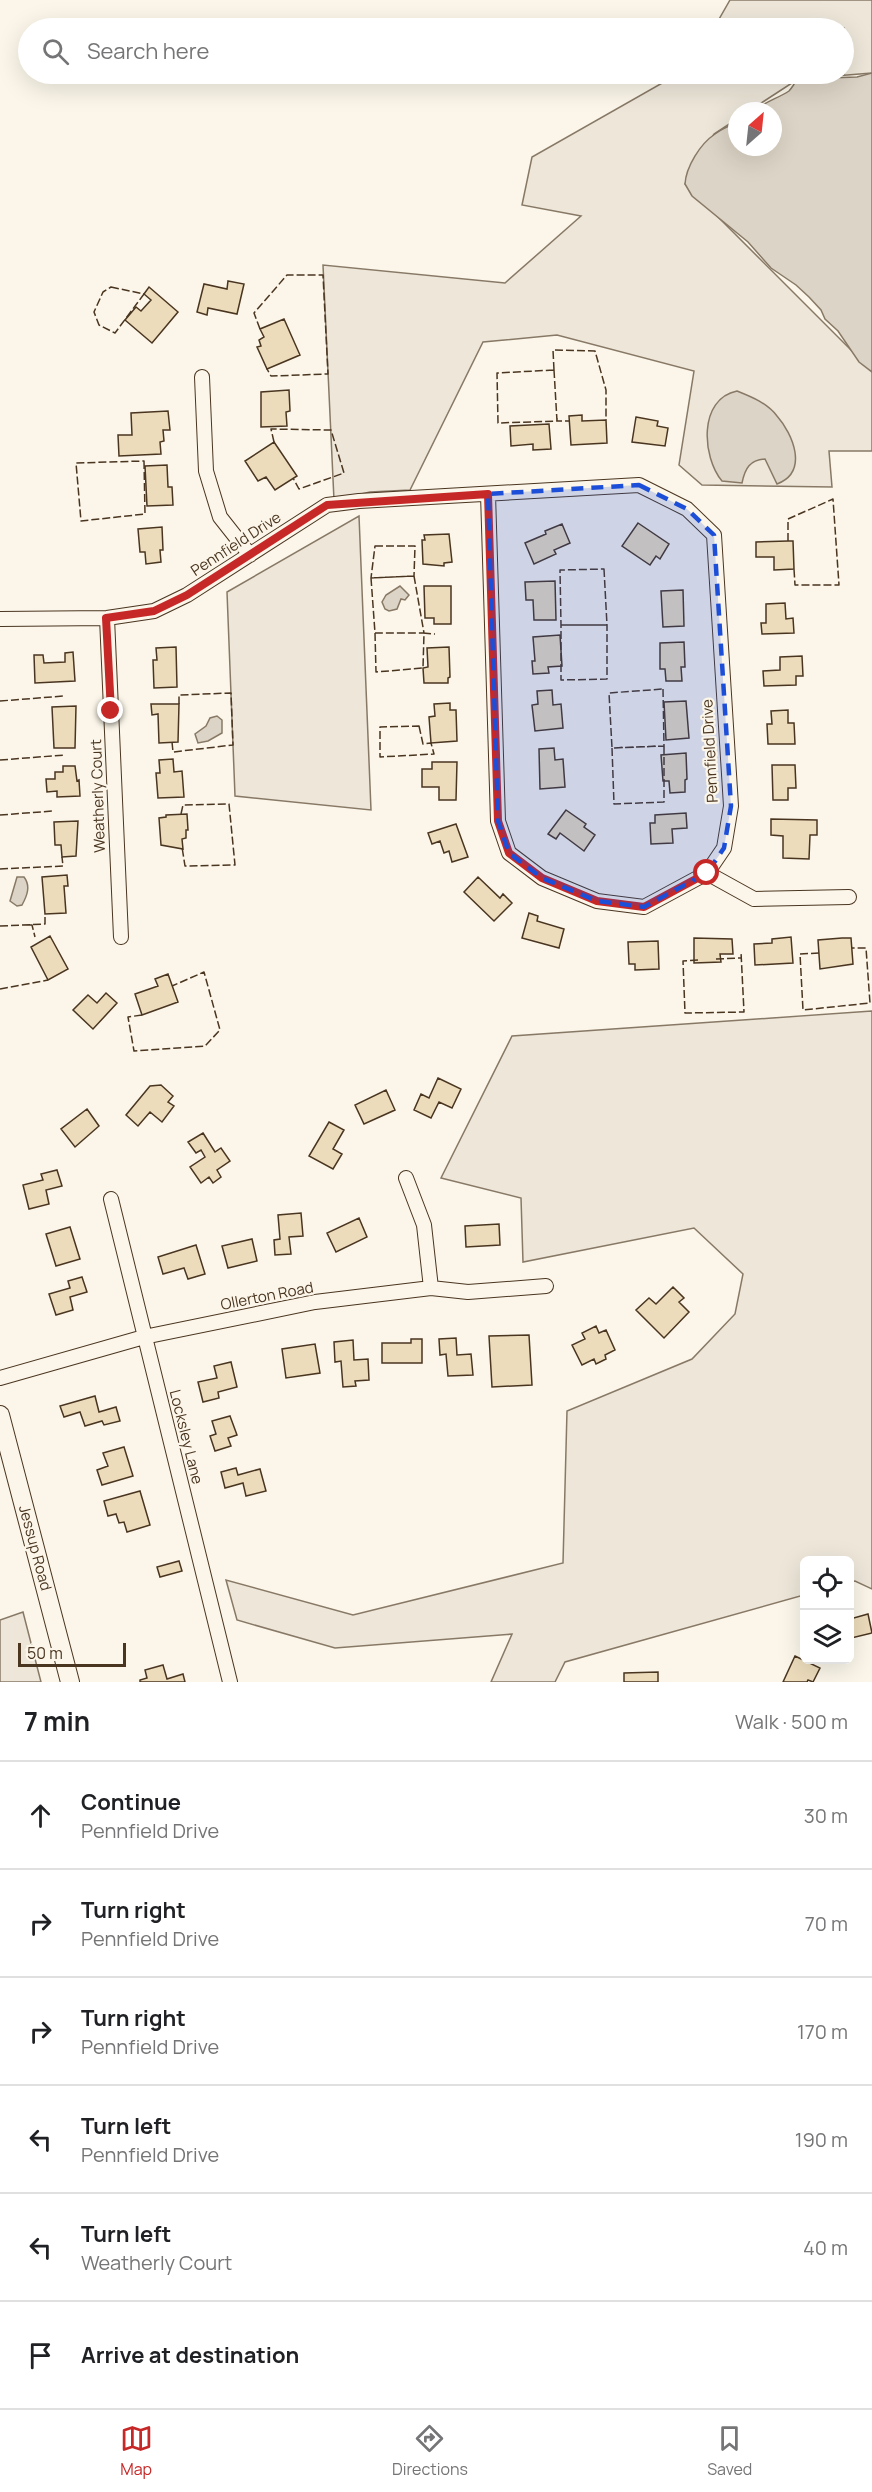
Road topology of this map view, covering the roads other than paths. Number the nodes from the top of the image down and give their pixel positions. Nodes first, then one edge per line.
1 (202, 377) dead end
2 (488, 494) junction
3 (250, 555) junction
4 (106, 618) junction
5 (0, 619) edge
6 (707, 873) junction
7 (849, 897) dead end
8 (121, 937) dead end
9 (406, 1178) dead end
10 (111, 1199) dead end
11 (546, 1286) dead end
12 (431, 1288) junction
13 (144, 1337) junction
14 (0, 1378) edge
15 (0, 1414) edge
16 (70, 1682) edge
17 (230, 1682) edge

1 - 3 street
2 - 3 street, Pennfield Drive
2 - 6 street, Pennfield Drive
2 - 6 street, Pennfield Drive
3 - 4 street, Pennfield Drive
4 - 5 street, Pennfield Drive
4 - 8 street, Weatherly Court
6 - 7 street
9 - 12 street
10 - 13 street, Locksley Lane
11 - 12 street, Ollerton Road
12 - 13 street, Ollerton Road
13 - 14 street, Ollerton Road
13 - 17 street, Locksley Lane
15 - 16 street, Jessup Road

